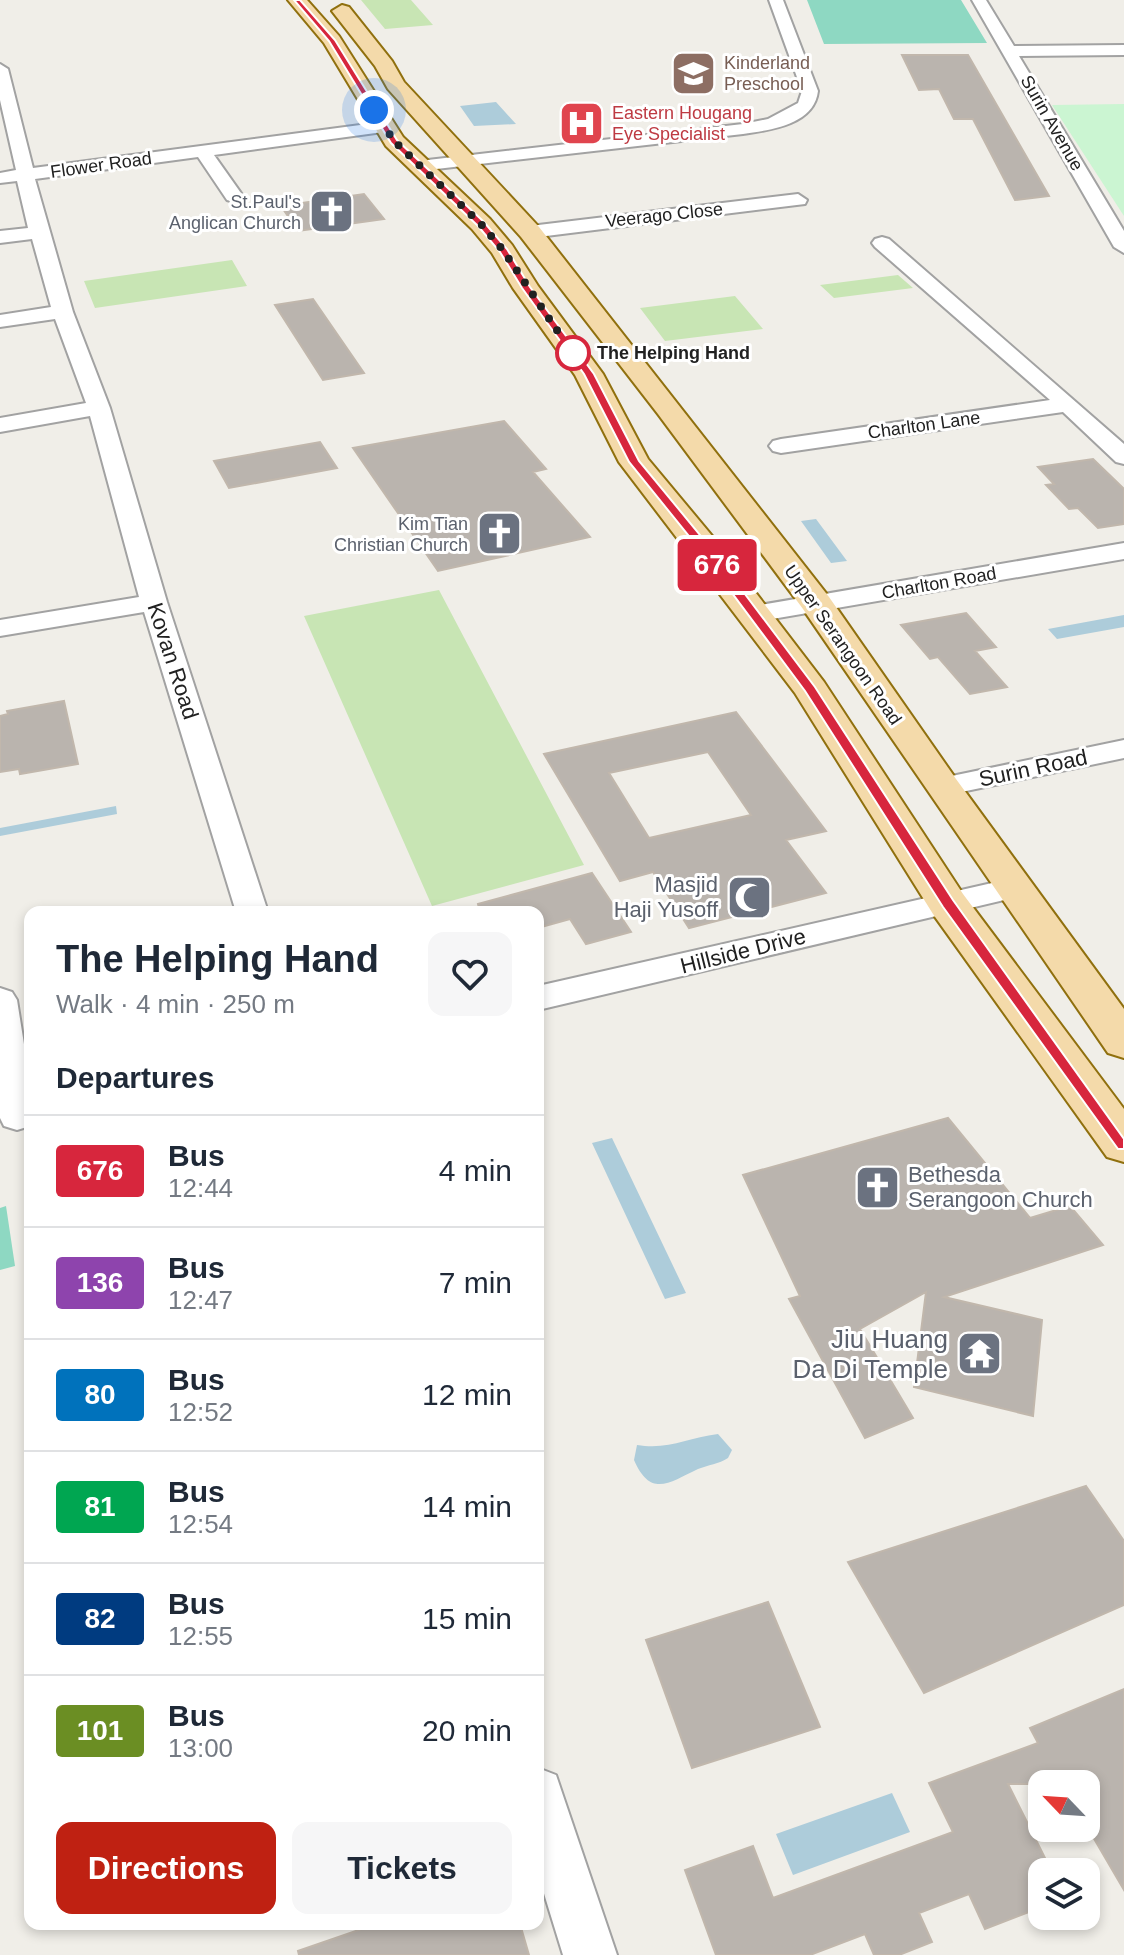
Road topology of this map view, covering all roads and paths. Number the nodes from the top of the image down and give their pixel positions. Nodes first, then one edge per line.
1 (297, 0) edge
2 (333, 0) edge
3 (776, 0) edge
4 (979, 0) edge
5 (797, 12) dead end
6 (1124, 50) edge
7 (1008, 51) junction
8 (0, 69) edge
9 (383, 127) junction
10 (563, 149) junction
11 (203, 151) junction
12 (463, 161) junction
13 (419, 166) junction
14 (26, 175) junction
15 (0, 178) edge
16 (234, 196) dead end
17 (798, 200) dead end
18 (39, 232) junction
19 (530, 232) junction
20 (0, 237) edge
21 (882, 243) dead end
22 (1124, 247) edge
23 (63, 312) junction
24 (0, 321) edge
25 (1068, 404) junction
26 (99, 408) junction
27 (0, 425) edge
28 (781, 446) dead end
29 (1124, 457) edge
30 (1124, 551) edge
31 (154, 602) junction
32 (817, 604) junction
33 (754, 614) junction
34 (0, 628) edge
35 (1124, 749) edge
36 (942, 787) junction
37 (1014, 888) junction
38 (948, 904) junction
39 (250, 906) edge
40 (544, 997) edge
41 (0, 1000) edge
42 (1124, 1042) edge
43 (16, 1117) edge
44 (1124, 1144) edge
45 (544, 1812) edge
46 (590, 1955) edge

1 - 9 main road
2 - 12 main road, Upper Serangoon Road
3 - 10 street
4 - 7 street, Surin Avenue
5 - 10 street
6 - 7 street
7 - 22 street, Surin Avenue
8 - 14 street, Kovan Road
9 - 11 street, Flower Road
9 - 13 main road
10 - 12 street
11 - 14 street, Flower Road
11 - 16 street
12 - 13 street
12 - 19 main road, Upper Serangoon Road
13 - 33 main road
14 - 15 street, Flower Road
14 - 18 street, Kovan Road
17 - 19 street, Veerago Close
18 - 20 street
18 - 23 street, Kovan Road
19 - 32 main road, Upper Serangoon Road
21 - 25 street
23 - 24 street
23 - 26 street, Kovan Road
25 - 28 street, Charlton Lane
25 - 29 street
26 - 27 street
26 - 31 street, Kovan Road
30 - 32 street, Charlton Road
31 - 34 street
31 - 39 street, Kovan Road
32 - 33 street, Charlton Road
32 - 36 main road, Upper Serangoon Road
33 - 38 main road
35 - 36 street, Surin Road
36 - 37 main road, Upper Serangoon Road
37 - 38 street, Hillside Drive
37 - 42 main road, Upper Serangoon Road
38 - 40 street, Hillside Drive
38 - 44 main road
41 - 43 street
45 - 46 street

